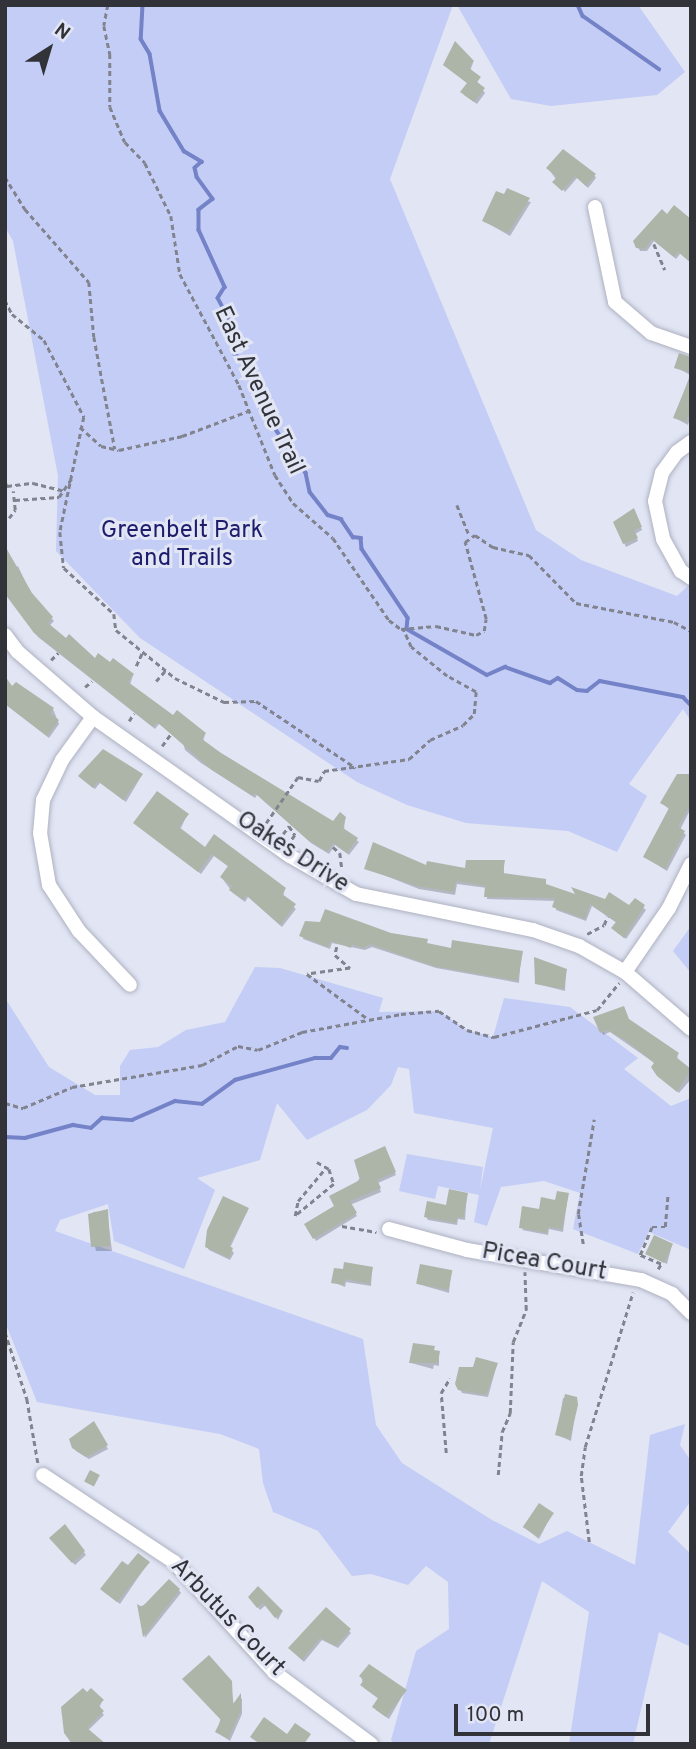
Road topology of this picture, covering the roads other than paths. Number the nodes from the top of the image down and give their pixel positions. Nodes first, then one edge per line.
1 (595, 207) dead end
2 (691, 347) edge
3 (691, 442) edge
4 (691, 578) edge
5 (5, 635) edge
6 (93, 717) junction
7 (691, 864) edge
8 (625, 972) junction
9 (130, 985) dead end
10 (691, 1029) edge
11 (384, 1231) road end
12 (691, 1313) edge
13 (40, 1473) road end
14 (371, 1744) edge

1 - 2 street
3 - 4 street
5 - 6 street, Oakes Drive
6 - 8 street, Oakes Drive
6 - 9 street
7 - 8 street
8 - 10 street, Oakes Drive
11 - 12 street, Picea Court
13 - 14 street, Arbutus Court

